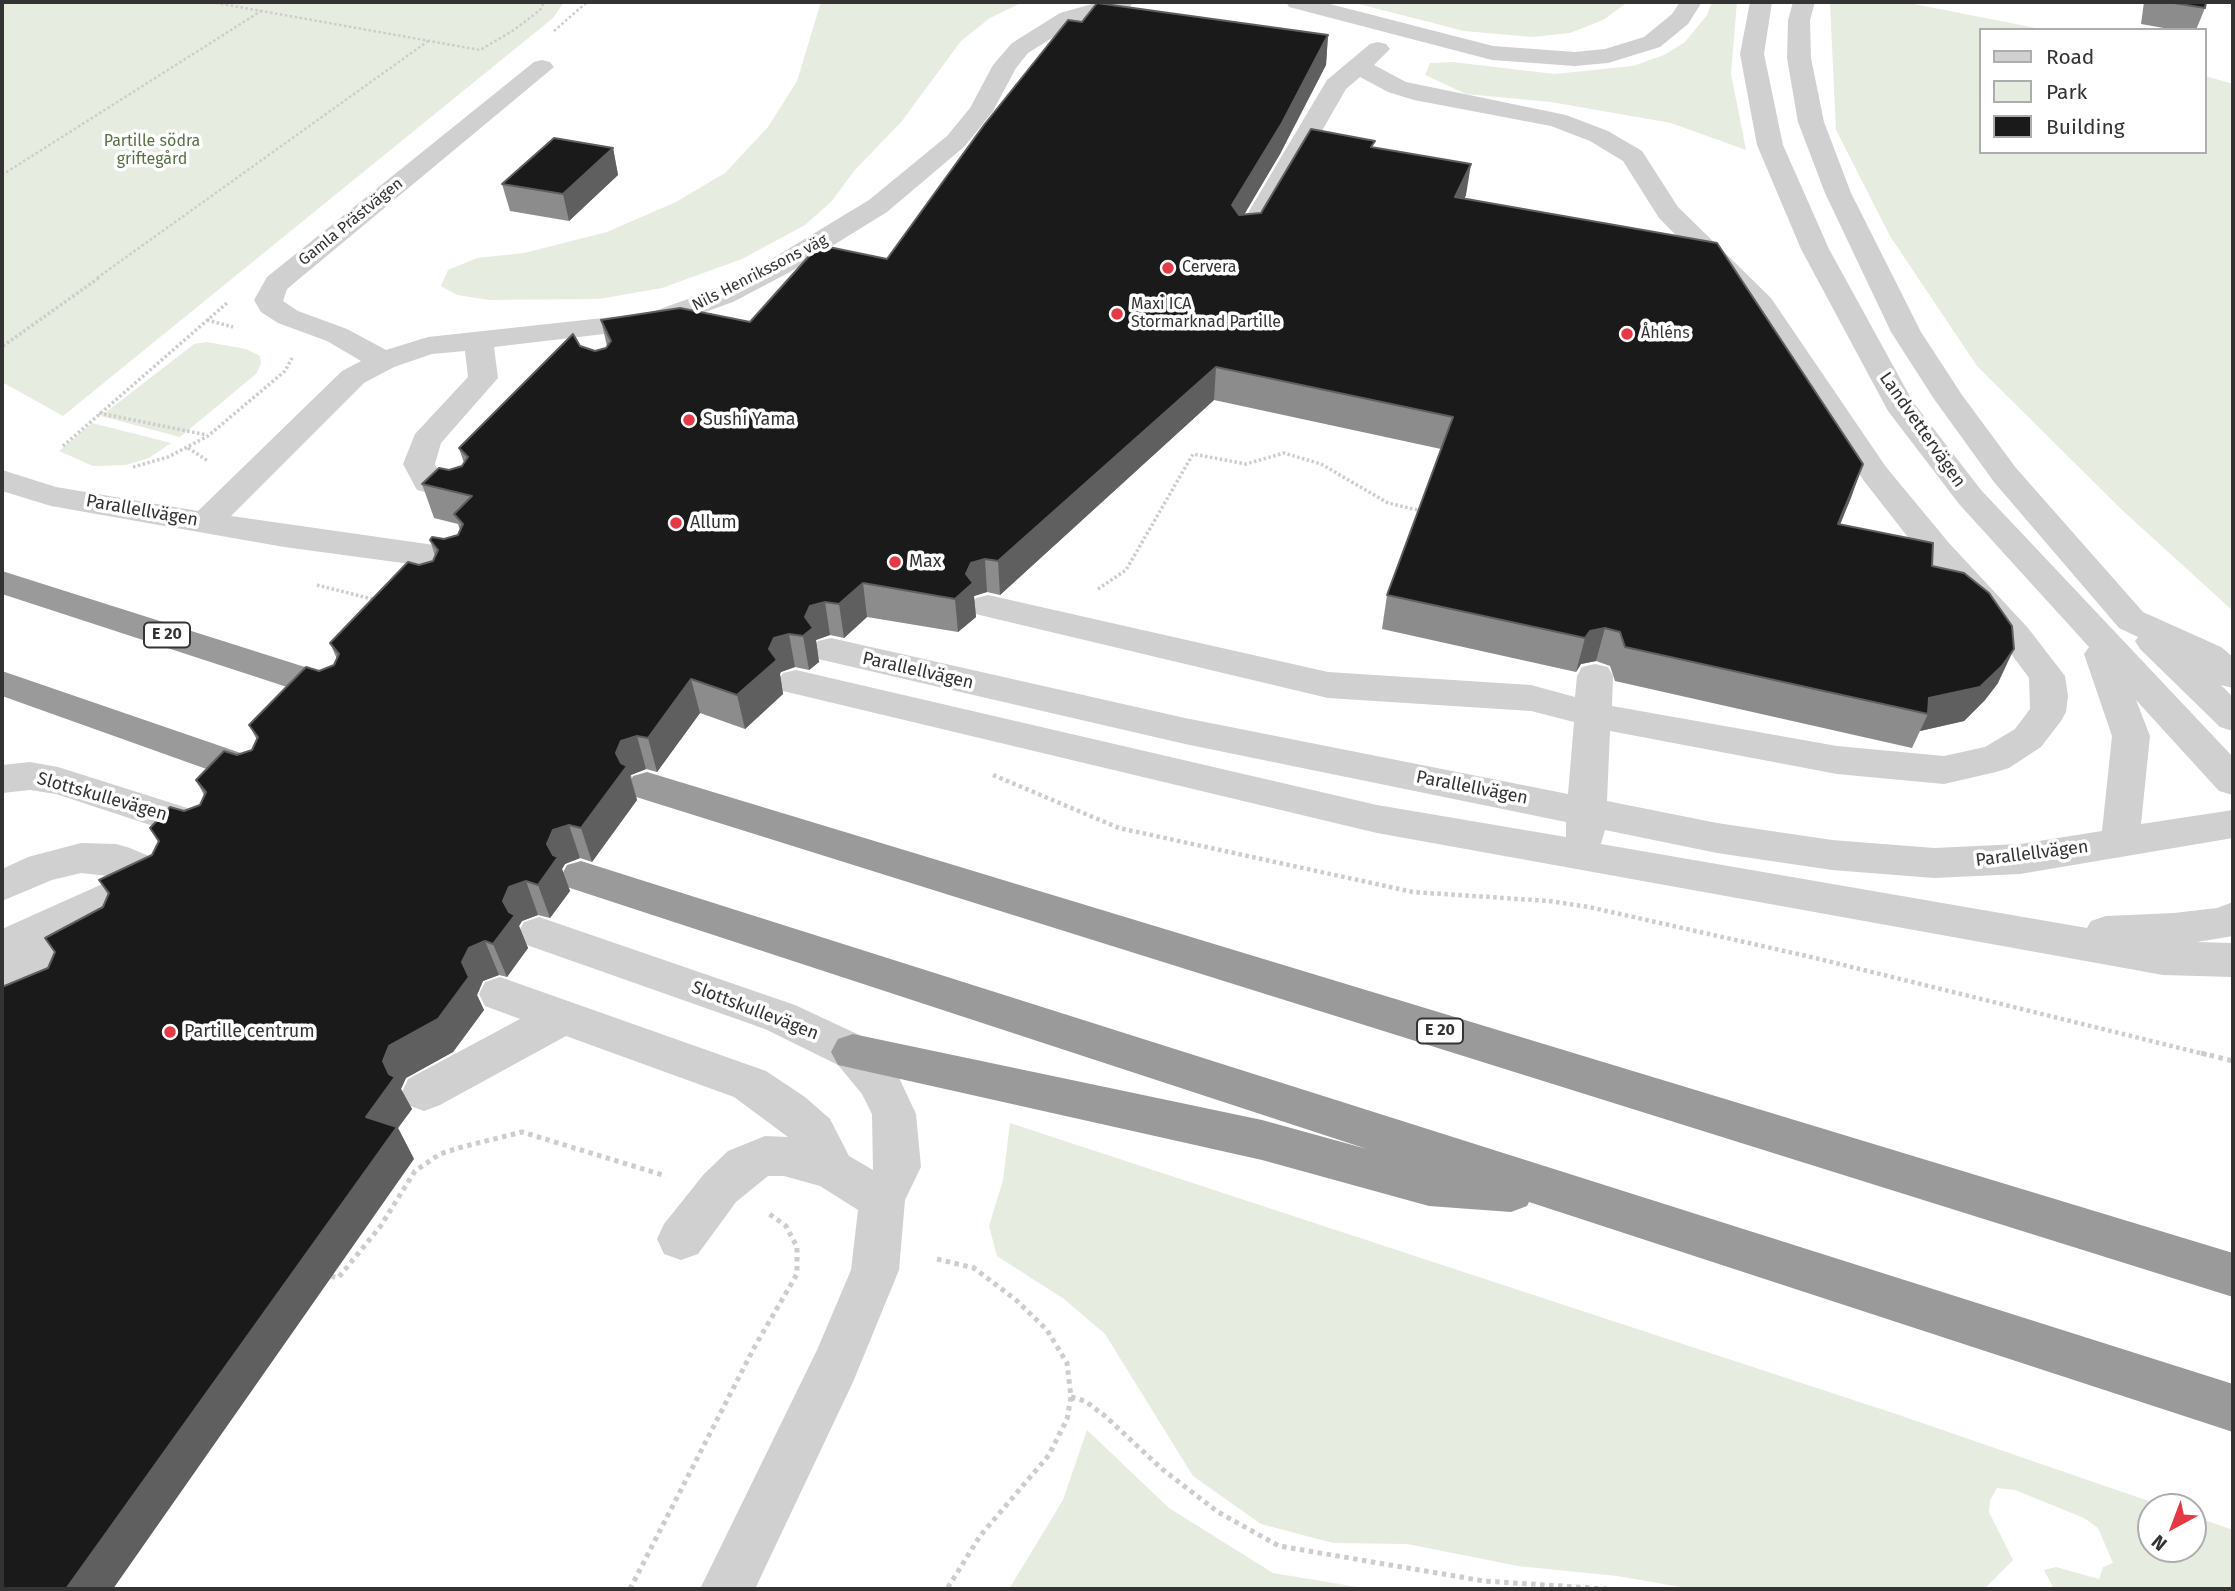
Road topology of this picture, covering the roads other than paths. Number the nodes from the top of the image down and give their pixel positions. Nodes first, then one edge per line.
1 (1122, 2) edge
2 (1297, 2) edge
3 (1691, 2) edge
4 (1761, 2) edge
5 (1804, 2) edge
6 (1401, 29) junction
7 (1358, 66) junction
8 (542, 67) dead end
9 (1247, 238) edge
10 (478, 340) junction
11 (383, 361) junction
12 (2, 480) edge
13 (460, 491) edge
14 (206, 522) junction
15 (284, 536) junction
16 (455, 559) edge
17 (2, 582) edge
18 (431, 585) edge
19 (988, 606) dead end
20 (2131, 620) junction
21 (2094, 632) junction
22 (831, 650) dead end
23 (1595, 676) dead end
24 (2233, 676) edge
25 (796, 682) dead end
26 (2, 683) edge
27 (333, 690) edge
28 (1594, 714) junction
29 (2233, 718) edge
30 (254, 772) edge
31 (2, 779) edge
32 (2233, 781) edge
33 (647, 786) dead end
34 (1587, 811) junction
35 (2233, 824) edge
36 (202, 827) edge
37 (2120, 842) junction
38 (1583, 856) junction
39 (116, 859) junction
40 (581, 876) dead end
41 (2, 886) edge
42 (2, 912) edge
43 (2233, 918) edge
44 (107, 928) edge
45 (539, 933) dead end
46 (2038, 935) junction
47 (2, 947) edge
48 (2233, 960) edge
49 (2, 978) edge
50 (54, 986) edge
51 (497, 1000) dead end
52 (2, 1011) edge
53 (564, 1016) junction
54 (853, 1052) junction
55 (424, 1092) dead end
56 (833, 1170) junction
57 (1576, 1197) junction
58 (882, 1200) junction
59 (681, 1239) dead end
60 (2233, 1275) edge
61 (2233, 1408) edge
62 (727, 1589) edge

1 - 10 street, Nils Henrikssons väg
2 - 6 street
3 - 6 street
4 - 21 street, Landvettervägen
5 - 20 street
6 - 7 street
7 - 9 street
7 - 28 street
8 - 11 street, Gamla Prästvägen
10 - 11 street, Nils Henrikssons väg
10 - 13 street
11 - 14 street, Nils Henrikssons väg
12 - 14 street, Parallellvägen
14 - 15 street, Parallellvägen
15 - 16 street, Parallellvägen
15 - 18 street, Parallellvägen
17 - 27 highway, E 20
19 - 28 street
20 - 24 street
20 - 29 street
21 - 32 street, Landvettervägen
21 - 37 street
22 - 34 street, Parallellvägen
23 - 28 street
25 - 38 street
26 - 30 highway
28 - 34 street
31 - 36 street, Slottskullevägen
33 - 60 highway, E 20
34 - 37 street, Parallellvägen
34 - 38 street
35 - 37 street, Parallellvägen
38 - 46 street
39 - 41 street
39 - 42 street
39 - 47 street
40 - 57 highway
43 - 46 street
44 - 49 street
45 - 54 street, Slottskullevägen
46 - 48 street
50 - 52 street
51 - 53 street
53 - 55 street
53 - 56 street
54 - 57 highway
54 - 58 street, Slottskullevägen
56 - 58 street
56 - 59 street
57 - 61 highway
58 - 62 street, Slottskullevägen

